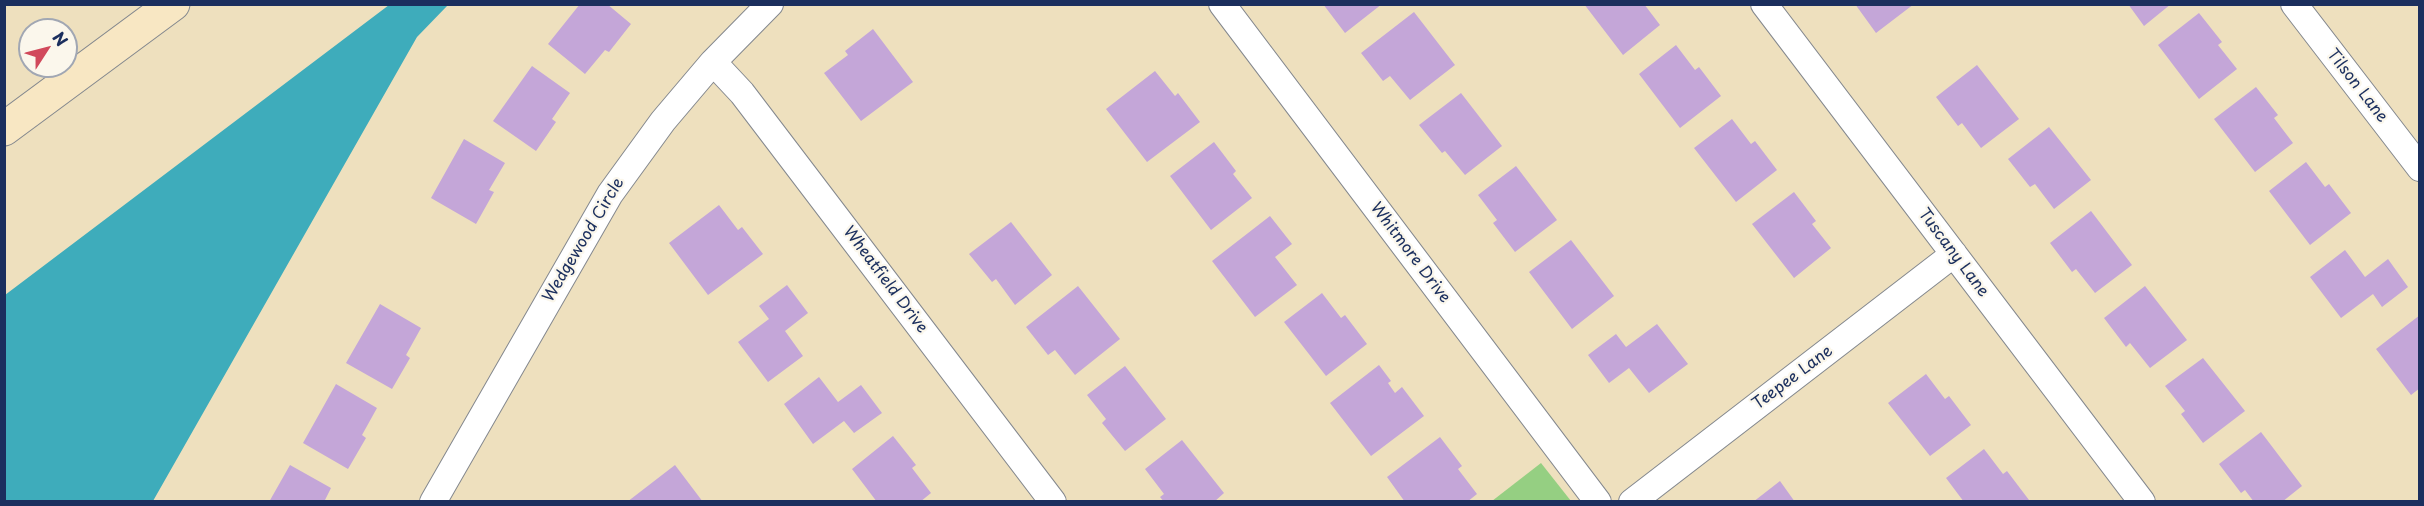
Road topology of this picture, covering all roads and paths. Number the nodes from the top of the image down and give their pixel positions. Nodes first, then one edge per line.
1 (173, 4) edge
2 (770, 4) edge
3 (1222, 4) edge
4 (1764, 4) edge
5 (2294, 4) edge
6 (713, 62) junction
7 (4, 129) edge
8 (2420, 168) edge
9 (1954, 254) junction
10 (442, 498) edge
11 (1053, 501) edge
12 (1598, 501) edge
13 (1632, 501) edge
14 (2142, 501) edge

1 - 7 street
2 - 6 street, Wedgewood Circle
3 - 12 street, Whitmore Drive
4 - 9 street, Tuscany Lane
5 - 8 street, Tilson Lane
6 - 10 street, Wedgewood Circle
6 - 11 street, Wheatfield Drive
9 - 13 street, Teepee Lane
9 - 14 street, Tuscany Lane

